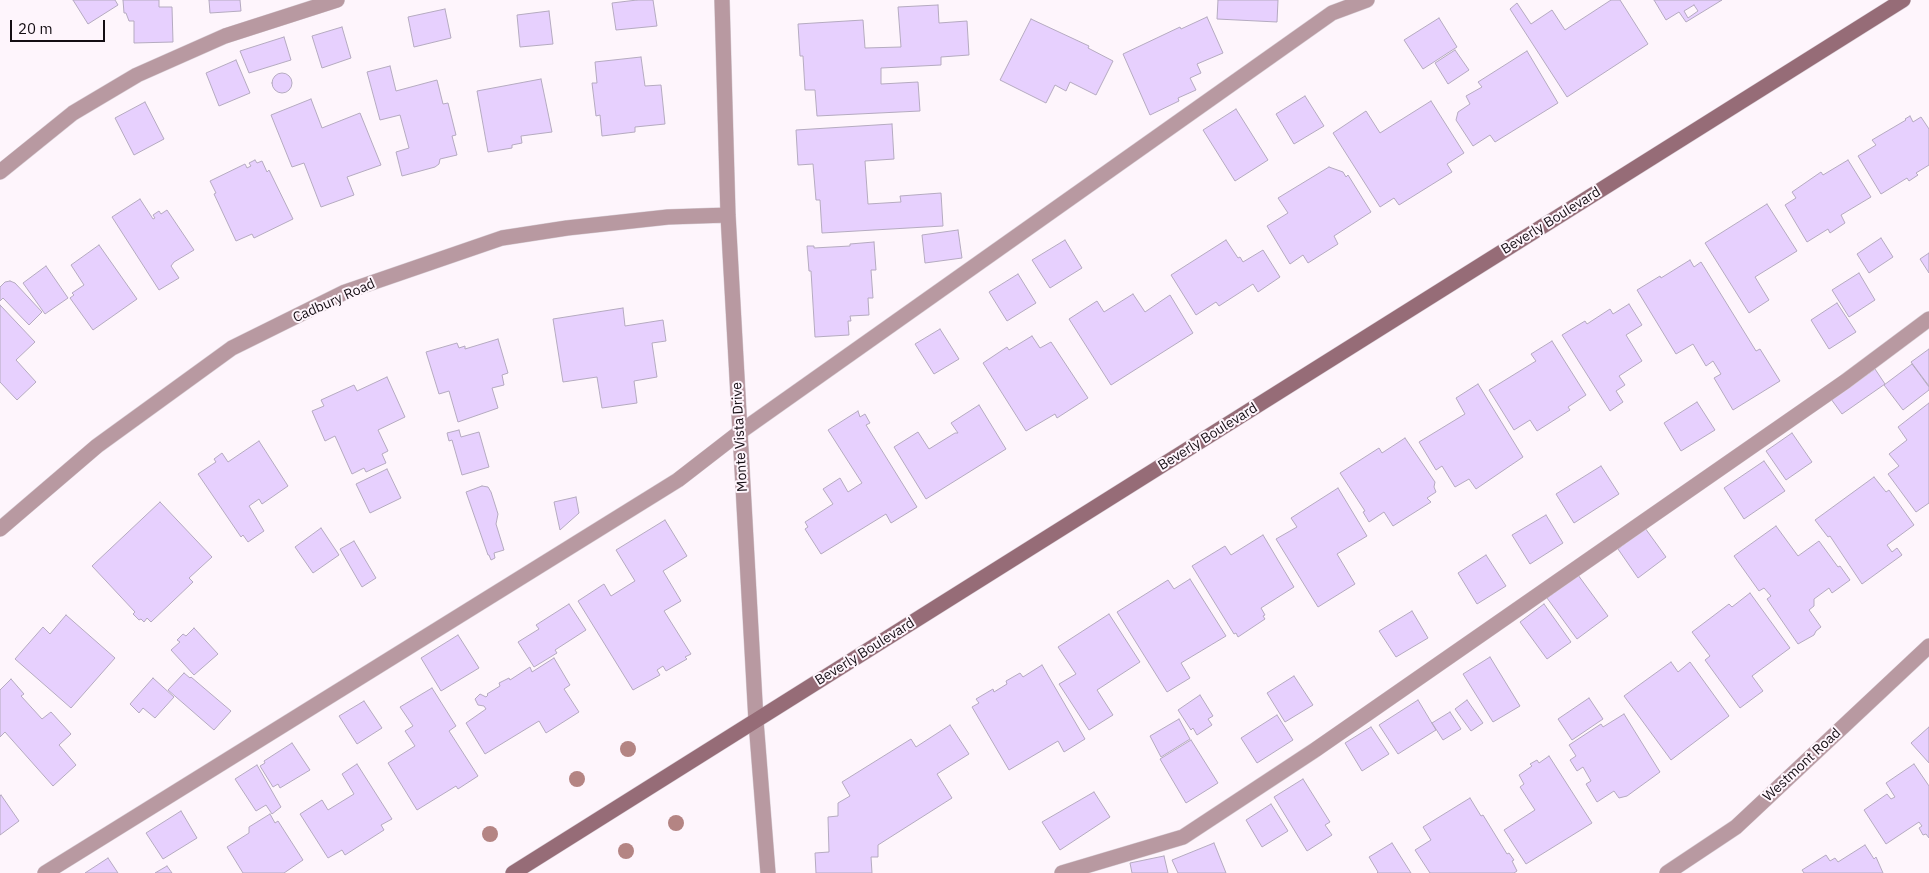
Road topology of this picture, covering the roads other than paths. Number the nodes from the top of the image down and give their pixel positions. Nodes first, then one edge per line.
1 (337, 0) edge
2 (722, 0) edge
3 (1367, 0) edge
4 (1903, 0) edge
5 (0, 172) edge
6 (728, 215) junction
7 (1929, 319) edge
8 (740, 432) junction
9 (0, 529) edge
10 (1929, 646) edge
11 (756, 721) junction
12 (45, 873) edge
13 (513, 873) edge
14 (768, 873) edge
15 (1062, 873) edge
16 (1667, 873) edge

1 - 5 street
2 - 6 street, Monte Vista Drive
3 - 8 street
4 - 11 main road, Beverly Boulevard
6 - 8 street, Monte Vista Drive
6 - 9 street, Cadbury Road
7 - 15 street
8 - 11 street, Monte Vista Drive
8 - 12 street
10 - 16 street, Westmont Road
11 - 13 main road, Beverly Boulevard
11 - 14 street, Monte Vista Drive

